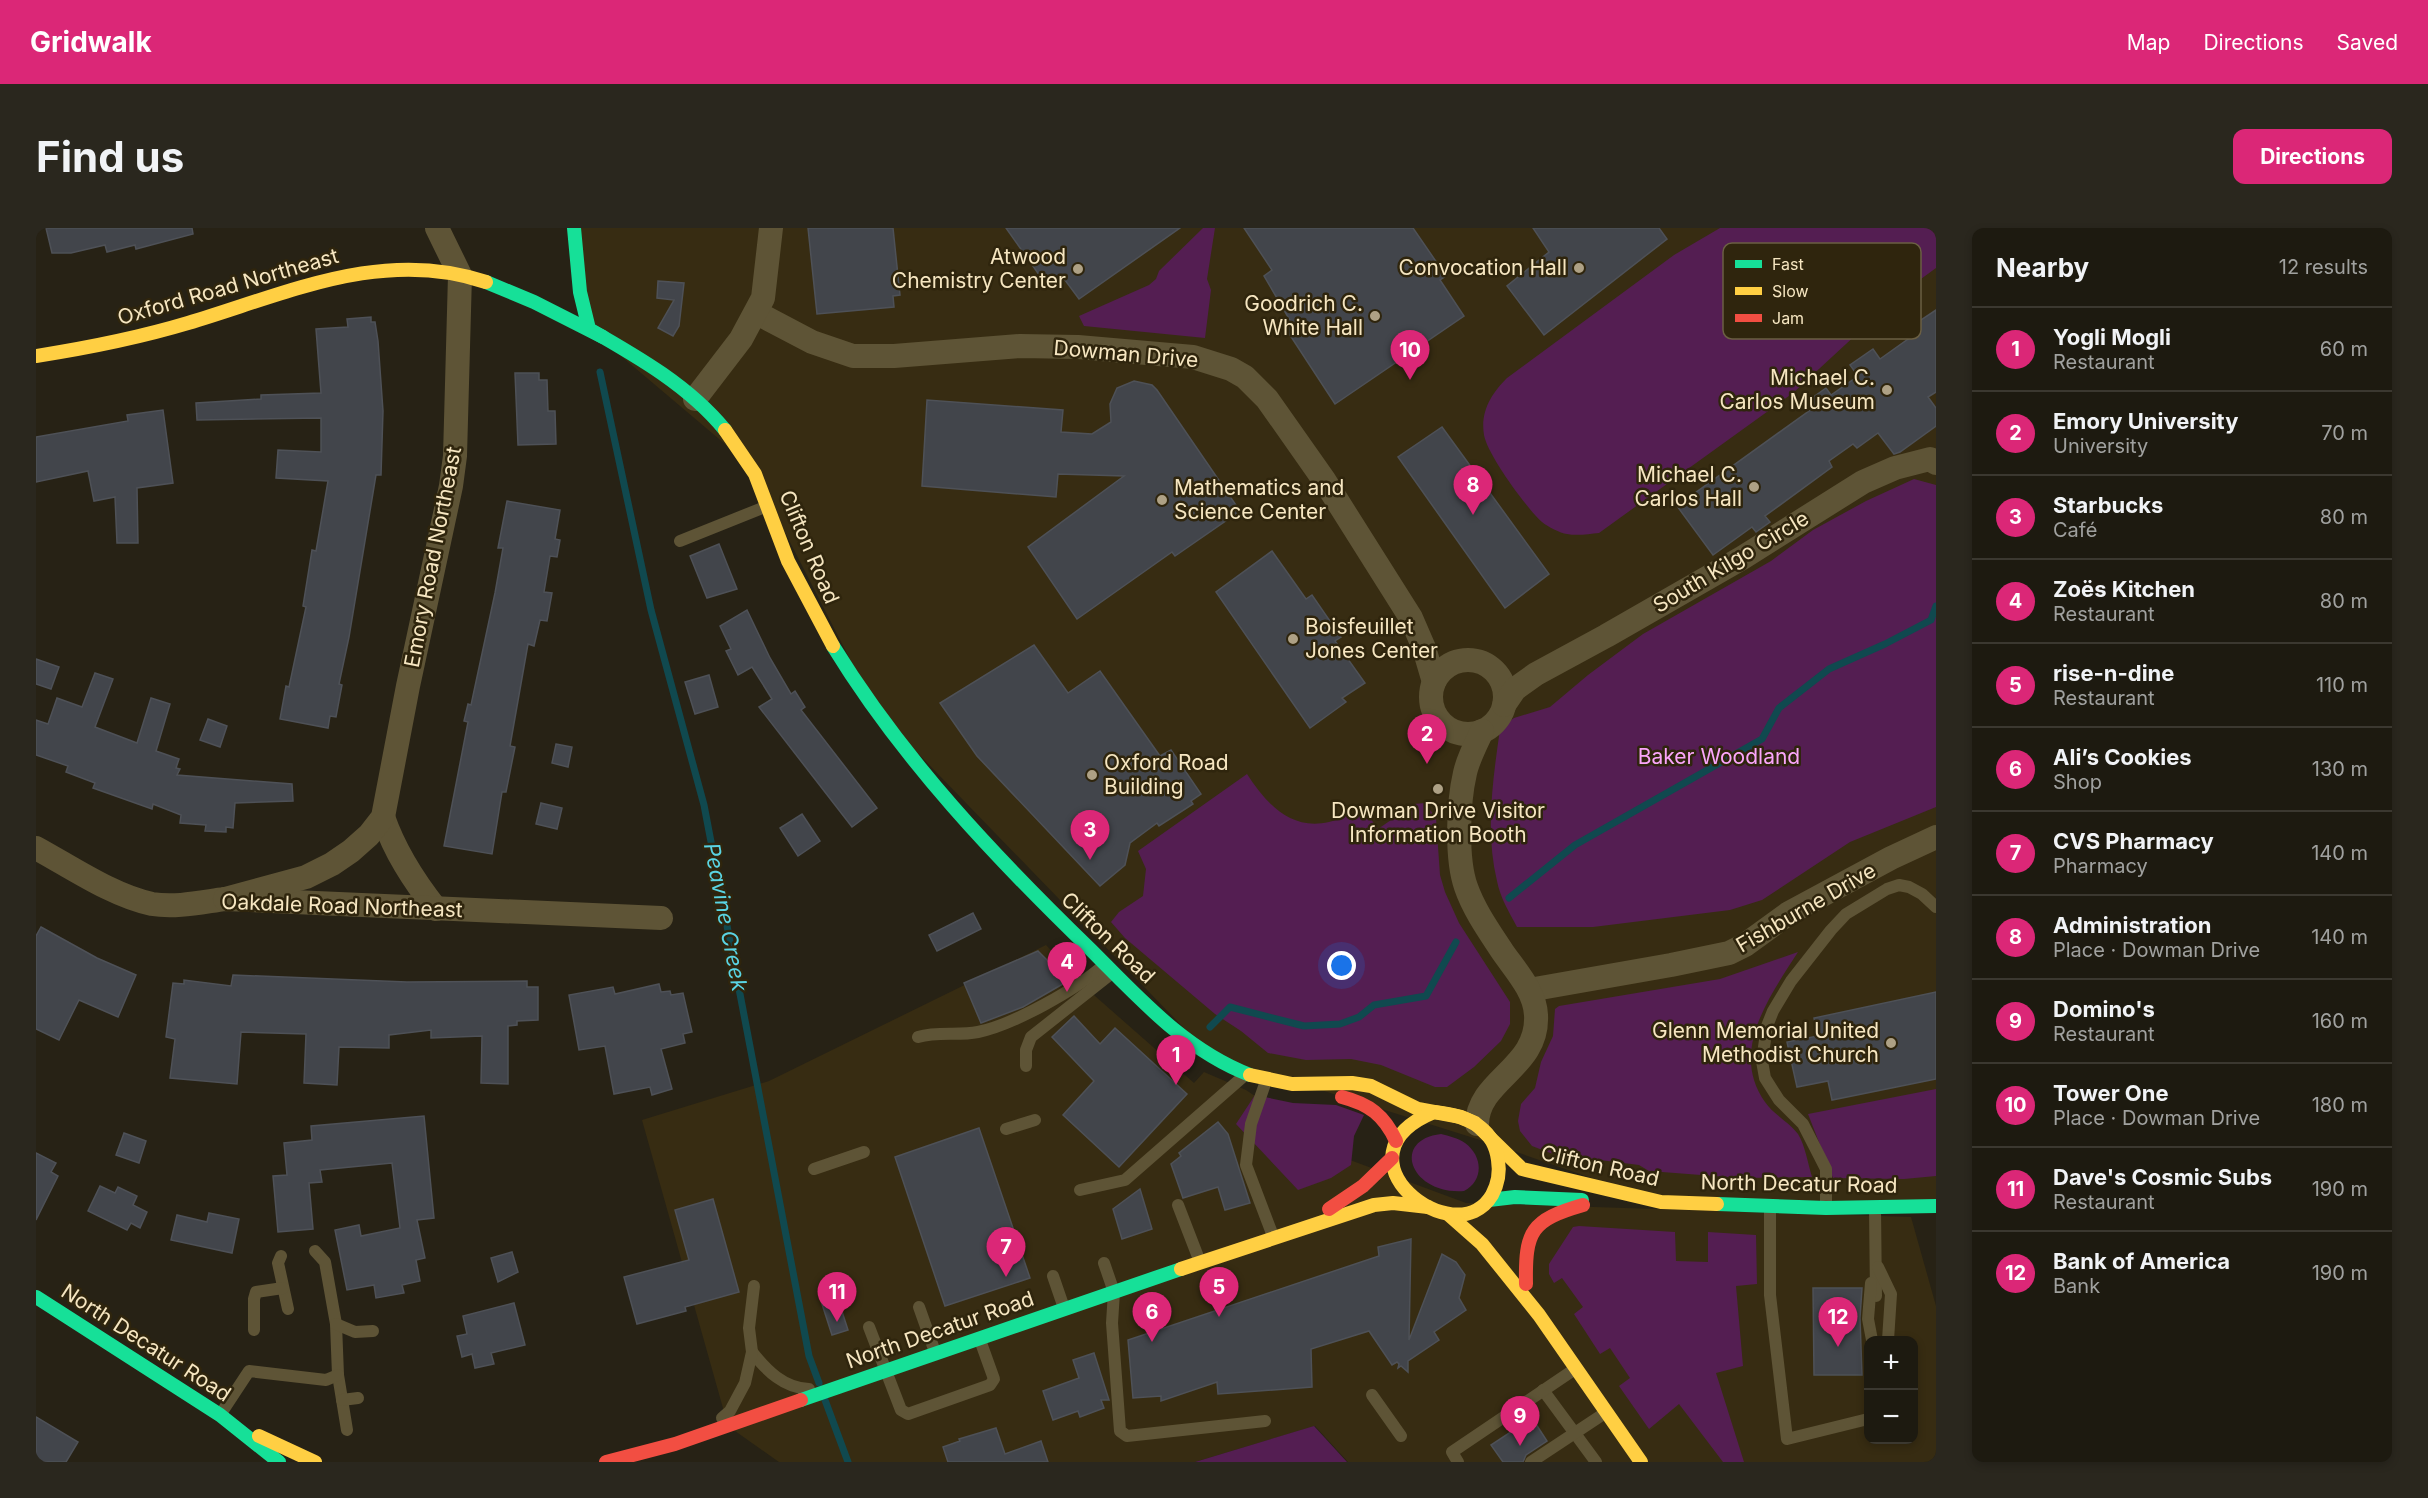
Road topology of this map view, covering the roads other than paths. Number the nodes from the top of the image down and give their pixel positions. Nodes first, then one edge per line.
1 (437, 228) edge
2 (574, 228) edge
3 (771, 228) edge
4 (460, 275) junction
5 (757, 313) junction
6 (626, 349) junction
7 (36, 356) edge
8 (695, 399) junction
9 (1933, 461) edge
10 (767, 506) junction
11 (680, 541) dead end
12 (1411, 618) junction
13 (1467, 660) junction
14 (1536, 674) junction
15 (1498, 675) junction
16 (1434, 682) junction
17 (1504, 705) junction
18 (1482, 731) junction
19 (383, 817) junction
20 (1936, 837) edge
21 (36, 848) edge
22 (1874, 867) junction
23 (1887, 889) junction
24 (225, 899) junction
25 (1936, 907) edge
26 (436, 909) junction
27 (661, 918) dead end
28 (1109, 968) junction
29 (1529, 990) junction
30 (918, 1037) dead end
31 (1026, 1066) dead end
32 (1247, 1073) junction
33 (1266, 1079) junction
34 (1288, 1084) junction
35 (1434, 1112) junction
36 (1035, 1120) dead end
37 (1477, 1124) junction
38 (1006, 1129) dead end
39 (1396, 1141) junction
40 (1496, 1145) junction
41 (864, 1152) dead end
42 (1392, 1158) junction
43 (814, 1170) dead end
44 (1080, 1190) dead end
45 (1601, 1201) junction
46 (1488, 1202) junction
47 (1661, 1202) junction
48 (1178, 1205) dead end
49 (1770, 1206) junction
50 (1936, 1206) edge
51 (1428, 1207) junction
52 (1826, 1208) junction
53 (1875, 1209) junction
54 (1448, 1214) junction
55 (1493, 1219) dead end
56 (1279, 1235) junction
57 (315, 1251) dead end
58 (281, 1256) dead end
59 (1510, 1256) dead end
60 (1876, 1261) junction
61 (1200, 1262) junction
62 (1104, 1263) dead end
63 (1053, 1276) dead end
64 (754, 1286) dead end
65 (283, 1288) junction
66 (1114, 1292) junction
67 (1519, 1292) junction
68 (1876, 1296) dead end
69 (36, 1297) edge
70 (919, 1307) dead end
71 (288, 1309) dead end
72 (1064, 1309) junction
73 (1877, 1319) dead end
74 (336, 1324) junction
75 (869, 1327) dead end
76 (254, 1330) dead end
77 (373, 1331) dead end
78 (1871, 1336) edge
79 (1877, 1336) edge
80 (1888, 1336) edge
81 (980, 1338) junction
82 (752, 1352) junction
83 (935, 1353) junction
84 (1576, 1368) junction
85 (884, 1371) junction
86 (338, 1375) junction
87 (1543, 1390) junction
88 (805, 1393) junction
89 (1372, 1395) dead end
90 (358, 1398) dead end
91 (342, 1400) junction
92 (1606, 1412) junction
93 (220, 1415) junction
94 (1265, 1420) dead end
95 (1864, 1420) edge
96 (233, 1425) junction
97 (347, 1430) dead end
98 (1575, 1432) junction
99 (706, 1433) junction
100 (1401, 1436) dead end
101 (279, 1462) edge
102 (315, 1462) edge
103 (606, 1462) edge
104 (1458, 1462) edge
105 (1531, 1462) edge
106 (1596, 1462) edge
107 (1641, 1462) edge

1 - 4 street, Emory Road Northeast
2 - 6 main road
3 - 5 street
4 - 6 main road, Oxford Road Northeast
4 - 7 main road, Oxford Road Northeast
4 - 19 street, Emory Road Northeast
5 - 8 street
5 - 12 street, Dowman Drive
6 - 8 main road
8 - 10 main road, Clifton Road
9 - 14 street, South Kilgo Circle
10 - 11 lane
10 - 28 main road, Clifton Road
12 - 13 street, Dowman Drive
12 - 16 street, Dowman Drive
13 - 15 street, Dowman Drive
13 - 16 street
14 - 15 street, South Kilgo Circle
14 - 17 street, South Kilgo Circle
15 - 17 street
16 - 18 street, Dowman Drive
17 - 18 street
18 - 29 street
19 - 24 street
19 - 26 street
20 - 22 street, Fishburne Drive
21 - 24 street, Oakdale Road Northeast
22 - 23 lane
22 - 29 street, Fishburne Drive
23 - 25 lane
23 - 52 lane
24 - 26 street, Oakdale Road Northeast
26 - 27 street, Oakdale Road Northeast
28 - 30 lane
28 - 31 lane
28 - 32 main road, Clifton Road
29 - 37 street
32 - 33 main road, Clifton Road
32 - 44 lane
33 - 34 main road, Clifton Road
33 - 56 lane
34 - 35 main road, Clifton Road
34 - 39 main road
35 - 37 main road, Clifton Road
35 - 39 main road
36 - 38 lane
37 - 40 main road, Clifton Road
39 - 42 main road
40 - 46 main road
40 - 47 main road, Clifton Road
41 - 43 lane
42 - 51 main road
42 - 56 main road, North Decatur Road
45 - 46 main road
45 - 47 main road
45 - 67 main road
46 - 54 main road
46 - 55 main road
47 - 49 main road, Clifton Road
48 - 61 lane
49 - 52 main road, North Decatur Road
49 - 95 lane
50 - 53 main road
51 - 54 main road
51 - 56 main road, North Decatur Road
52 - 53 main road
53 - 60 lane
54 - 67 main road
56 - 61 main road, North Decatur Road
57 - 74 lane
58 - 65 lane
59 - 67 main road
60 - 68 lane
60 - 78 lane
60 - 80 lane
61 - 66 main road, North Decatur Road
62 - 66 lane
63 - 72 lane
64 - 82 lane
65 - 71 lane
65 - 76 lane
66 - 72 main road, North Decatur Road
66 - 94 lane
67 - 84 main road
69 - 93 main road, North Decatur Road
70 - 83 lane
72 - 81 main road, North Decatur Road
73 - 79 lane
74 - 77 lane
74 - 86 lane
75 - 85 lane
81 - 83 main road, North Decatur Road
81 - 85 lane
82 - 88 lane
82 - 99 lane
83 - 85 main road, North Decatur Road
84 - 87 lane
84 - 92 main road
85 - 88 main road, North Decatur Road
86 - 91 lane
86 - 93 lane
87 - 98 lane
87 - 104 lane
88 - 99 main road, North Decatur Road
89 - 100 lane
90 - 91 lane
91 - 97 lane
92 - 98 lane
92 - 107 main road
93 - 96 main road, North Decatur Road
96 - 101 main road, North Decatur Road
96 - 102 main road, North Decatur Road
98 - 105 lane
98 - 106 lane
99 - 103 main road, North Decatur Road

